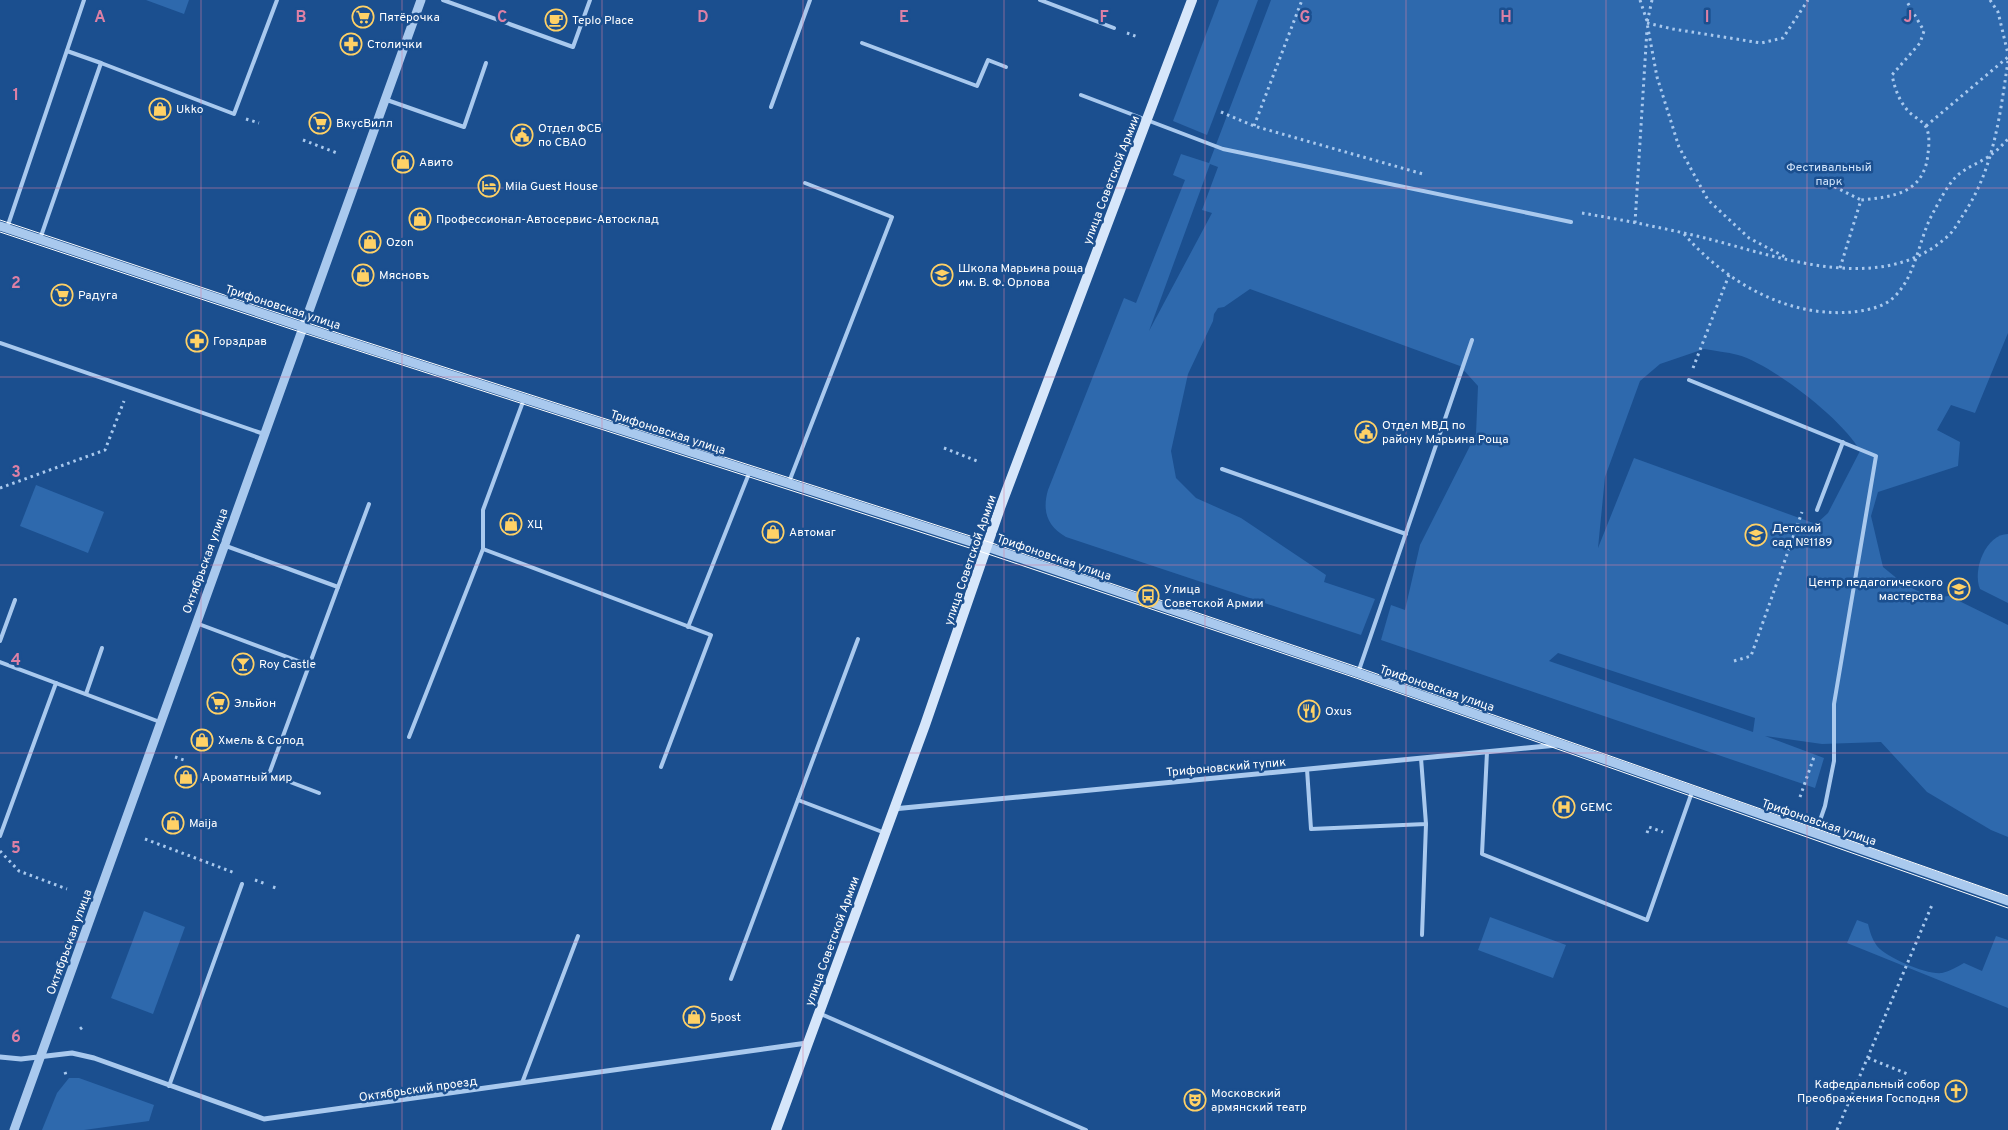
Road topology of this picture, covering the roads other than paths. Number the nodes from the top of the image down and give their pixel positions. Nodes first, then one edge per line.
1 (84, 0) edge
2 (277, 0) edge
3 (421, 0) edge
4 (443, 0) edge
5 (590, 0) edge
6 (810, 0) edge
7 (1040, 0) edge
8 (1192, 0) edge
9 (1114, 28) dead end
10 (862, 44) dead end
11 (67, 51) junction
12 (101, 63) junction
13 (486, 63) dead end
14 (1006, 67) dead end
15 (1081, 96) dead end
16 (385, 99) junction
17 (772, 107) dead end
18 (1146, 121) junction
19 (805, 183) dead end
20 (1571, 222) dead end
21 (3, 227) edge
22 (40, 239) junction
23 (302, 326) junction
24 (1472, 340) dead end
25 (0, 343) edge
26 (1688, 380) road end
27 (524, 399) junction
28 (264, 434) junction
29 (1843, 442) junction
30 (1222, 469) dead end
31 (750, 471) junction
32 (789, 483) junction
33 (369, 504) dead end
34 (1818, 510) road end
35 (1406, 534) junction
36 (224, 545) junction
37 (987, 548) junction
38 (483, 549) junction
39 (338, 587) junction
40 (15, 600) dead end
41 (196, 623) junction
42 (688, 627) junction
43 (858, 639) dead end
44 (0, 641) edge
45 (102, 648) dead end
46 (0, 662) edge
47 (309, 665) junction
48 (1358, 673) junction
49 (56, 683) junction
50 (86, 694) junction
51 (160, 722) junction
52 (409, 737) dead end
53 (1561, 745) junction
54 (1488, 752) junction
55 (1422, 758) junction
56 (660, 767) dead end
57 (1307, 769) junction
58 (1692, 791) junction
59 (319, 793) dead end
60 (798, 800) junction
61 (893, 809) junction
62 (1426, 824) junction
63 (885, 833) junction
64 (1819, 835) junction
65 (0, 836) edge
66 (242, 884) dead end
67 (2008, 902) edge
68 (1422, 935) dead end
69 (578, 936) dead end
70 (731, 978) dead end
71 (818, 1013) junction
72 (808, 1043) junction
73 (0, 1057) edge
74 (41, 1057) junction
75 (522, 1084) junction
76 (169, 1086) junction
77 (14, 1130) edge
78 (776, 1130) edge
79 (1086, 1130) edge

1 - 11 lane
2 - 12 lane
3 - 16 street, Октябрьская улица
4 - 5 lane
6 - 17 lane
7 - 9 lane
8 - 18 main road, улица Советской Армии
10 - 14 lane
11 - 12 lane
11 - 21 lane
12 - 22 lane
13 - 16 lane
15 - 18 lane
16 - 23 street, Октябрьская улица
18 - 20 lane
18 - 37 main road, улица Советской Армии
19 - 32 lane
21 - 22 street, Трифоновская улица
22 - 23 street, Трифоновская улица
23 - 27 street, Трифоновская улица
23 - 28 street, Октябрьская улица
24 - 35 lane
25 - 28 lane
26 - 29 lane
27 - 31 street, Трифоновская улица
27 - 38 lane
28 - 36 street, Октябрьская улица
29 - 34 lane
29 - 64 lane
30 - 35 lane
31 - 32 street, Трифоновская улица
31 - 42 lane
32 - 37 street, Трифоновская улица
33 - 39 lane
35 - 48 lane
36 - 39 lane
36 - 41 street, Октябрьская улица
37 - 48 street, Трифоновская улица
37 - 61 main road, улица Советской Армии
38 - 42 lane
38 - 52 lane
39 - 47 lane
40 - 44 lane
41 - 47 lane
41 - 51 street, Октябрьская улица
42 - 56 lane
43 - 60 lane
45 - 50 lane
46 - 49 lane
47 - 59 lane
48 - 53 street, Трифоновская улица
49 - 50 lane
49 - 65 lane
50 - 51 lane
51 - 74 street, Октябрьская улица
53 - 54 street, Трифоновский тупик
53 - 58 street, Трифоновская улица
54 - 55 street, Трифоновский тупик
54 - 58 lane
55 - 57 street, Трифоновский тупик
55 - 62 lane
57 - 61 street, Трифоновский тупик
57 - 62 lane
58 - 64 street, Трифоновская улица
60 - 63 lane
60 - 70 lane
61 - 63 main road, улица Советской Армии
62 - 68 lane
63 - 71 main road, улица Советской Армии
64 - 67 street, Трифоновская улица
66 - 76 lane
69 - 75 lane
71 - 72 main road, улица Советской Армии
71 - 79 lane
72 - 75 street, Октябрьский проезд
72 - 78 main road, улица Советской Армии
73 - 74 street, Октябрьский проезд
74 - 76 street, Октябрьский проезд
74 - 77 street, Октябрьская улица
75 - 76 street, Октябрьский проезд

